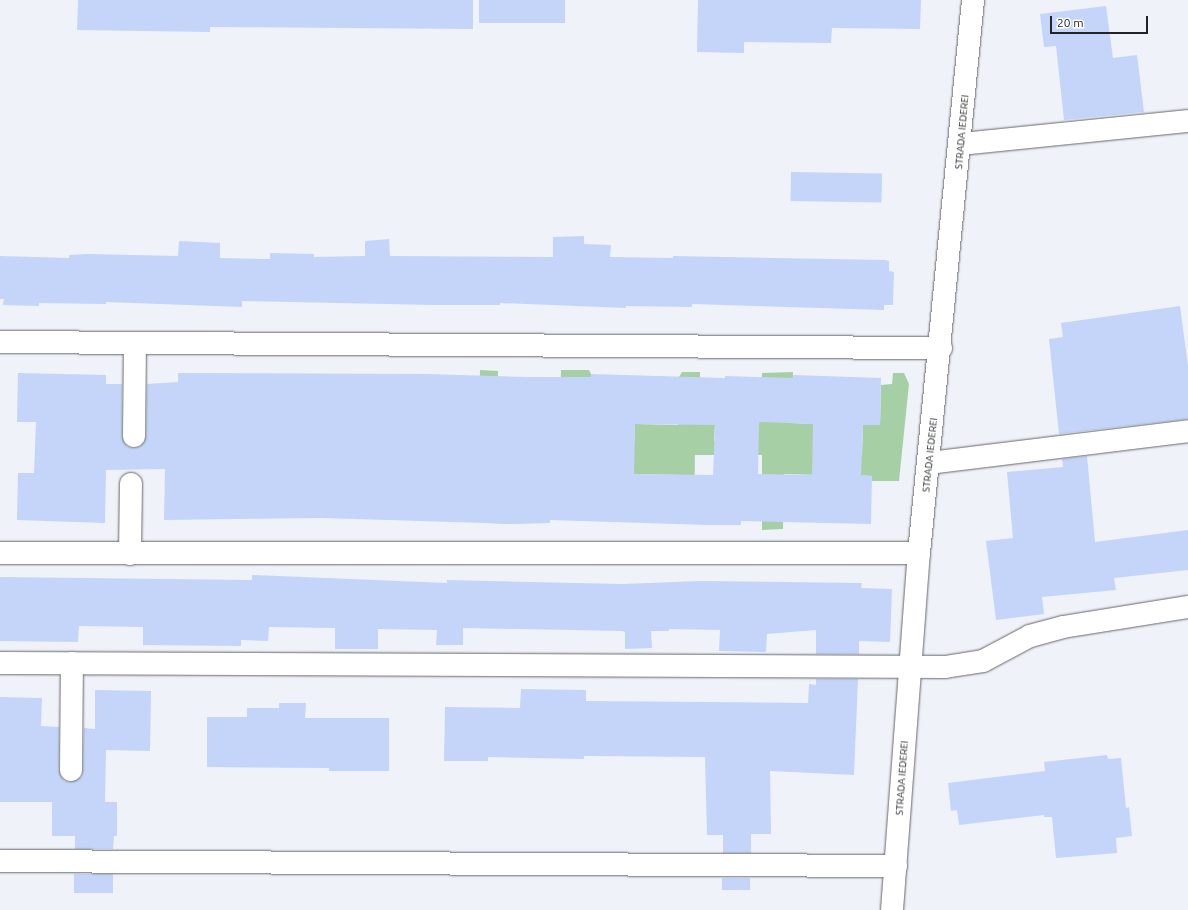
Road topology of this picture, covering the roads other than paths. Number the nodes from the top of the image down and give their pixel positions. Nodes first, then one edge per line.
1 (973, 0) edge
2 (1188, 121) edge
3 (961, 144) junction
4 (0, 342) edge
5 (135, 343) junction
6 (941, 348) junction
7 (1188, 431) edge
8 (134, 436) dead end
9 (929, 462) junction
10 (131, 484) dead end
11 (0, 553) edge
12 (130, 554) junction
13 (919, 554) junction
14 (1188, 607) edge
15 (0, 663) edge
16 (72, 663) junction
17 (909, 665) junction
18 (71, 770) dead end
19 (0, 861) edge
20 (896, 866) junction
21 (892, 910) edge

1 - 3 street, STRADA IEDEREI
2 - 3 street
3 - 6 street, STRADA IEDEREI
4 - 5 street
5 - 6 street
5 - 8 street
6 - 9 street, STRADA IEDEREI
7 - 9 street
9 - 13 street, STRADA IEDEREI
10 - 12 street
11 - 12 street
12 - 13 street
13 - 17 street, STRADA IEDEREI
14 - 17 street
15 - 16 street
16 - 17 street
16 - 18 street
17 - 20 street, STRADA IEDEREI
19 - 20 street
20 - 21 street, STRADA IEDEREI

